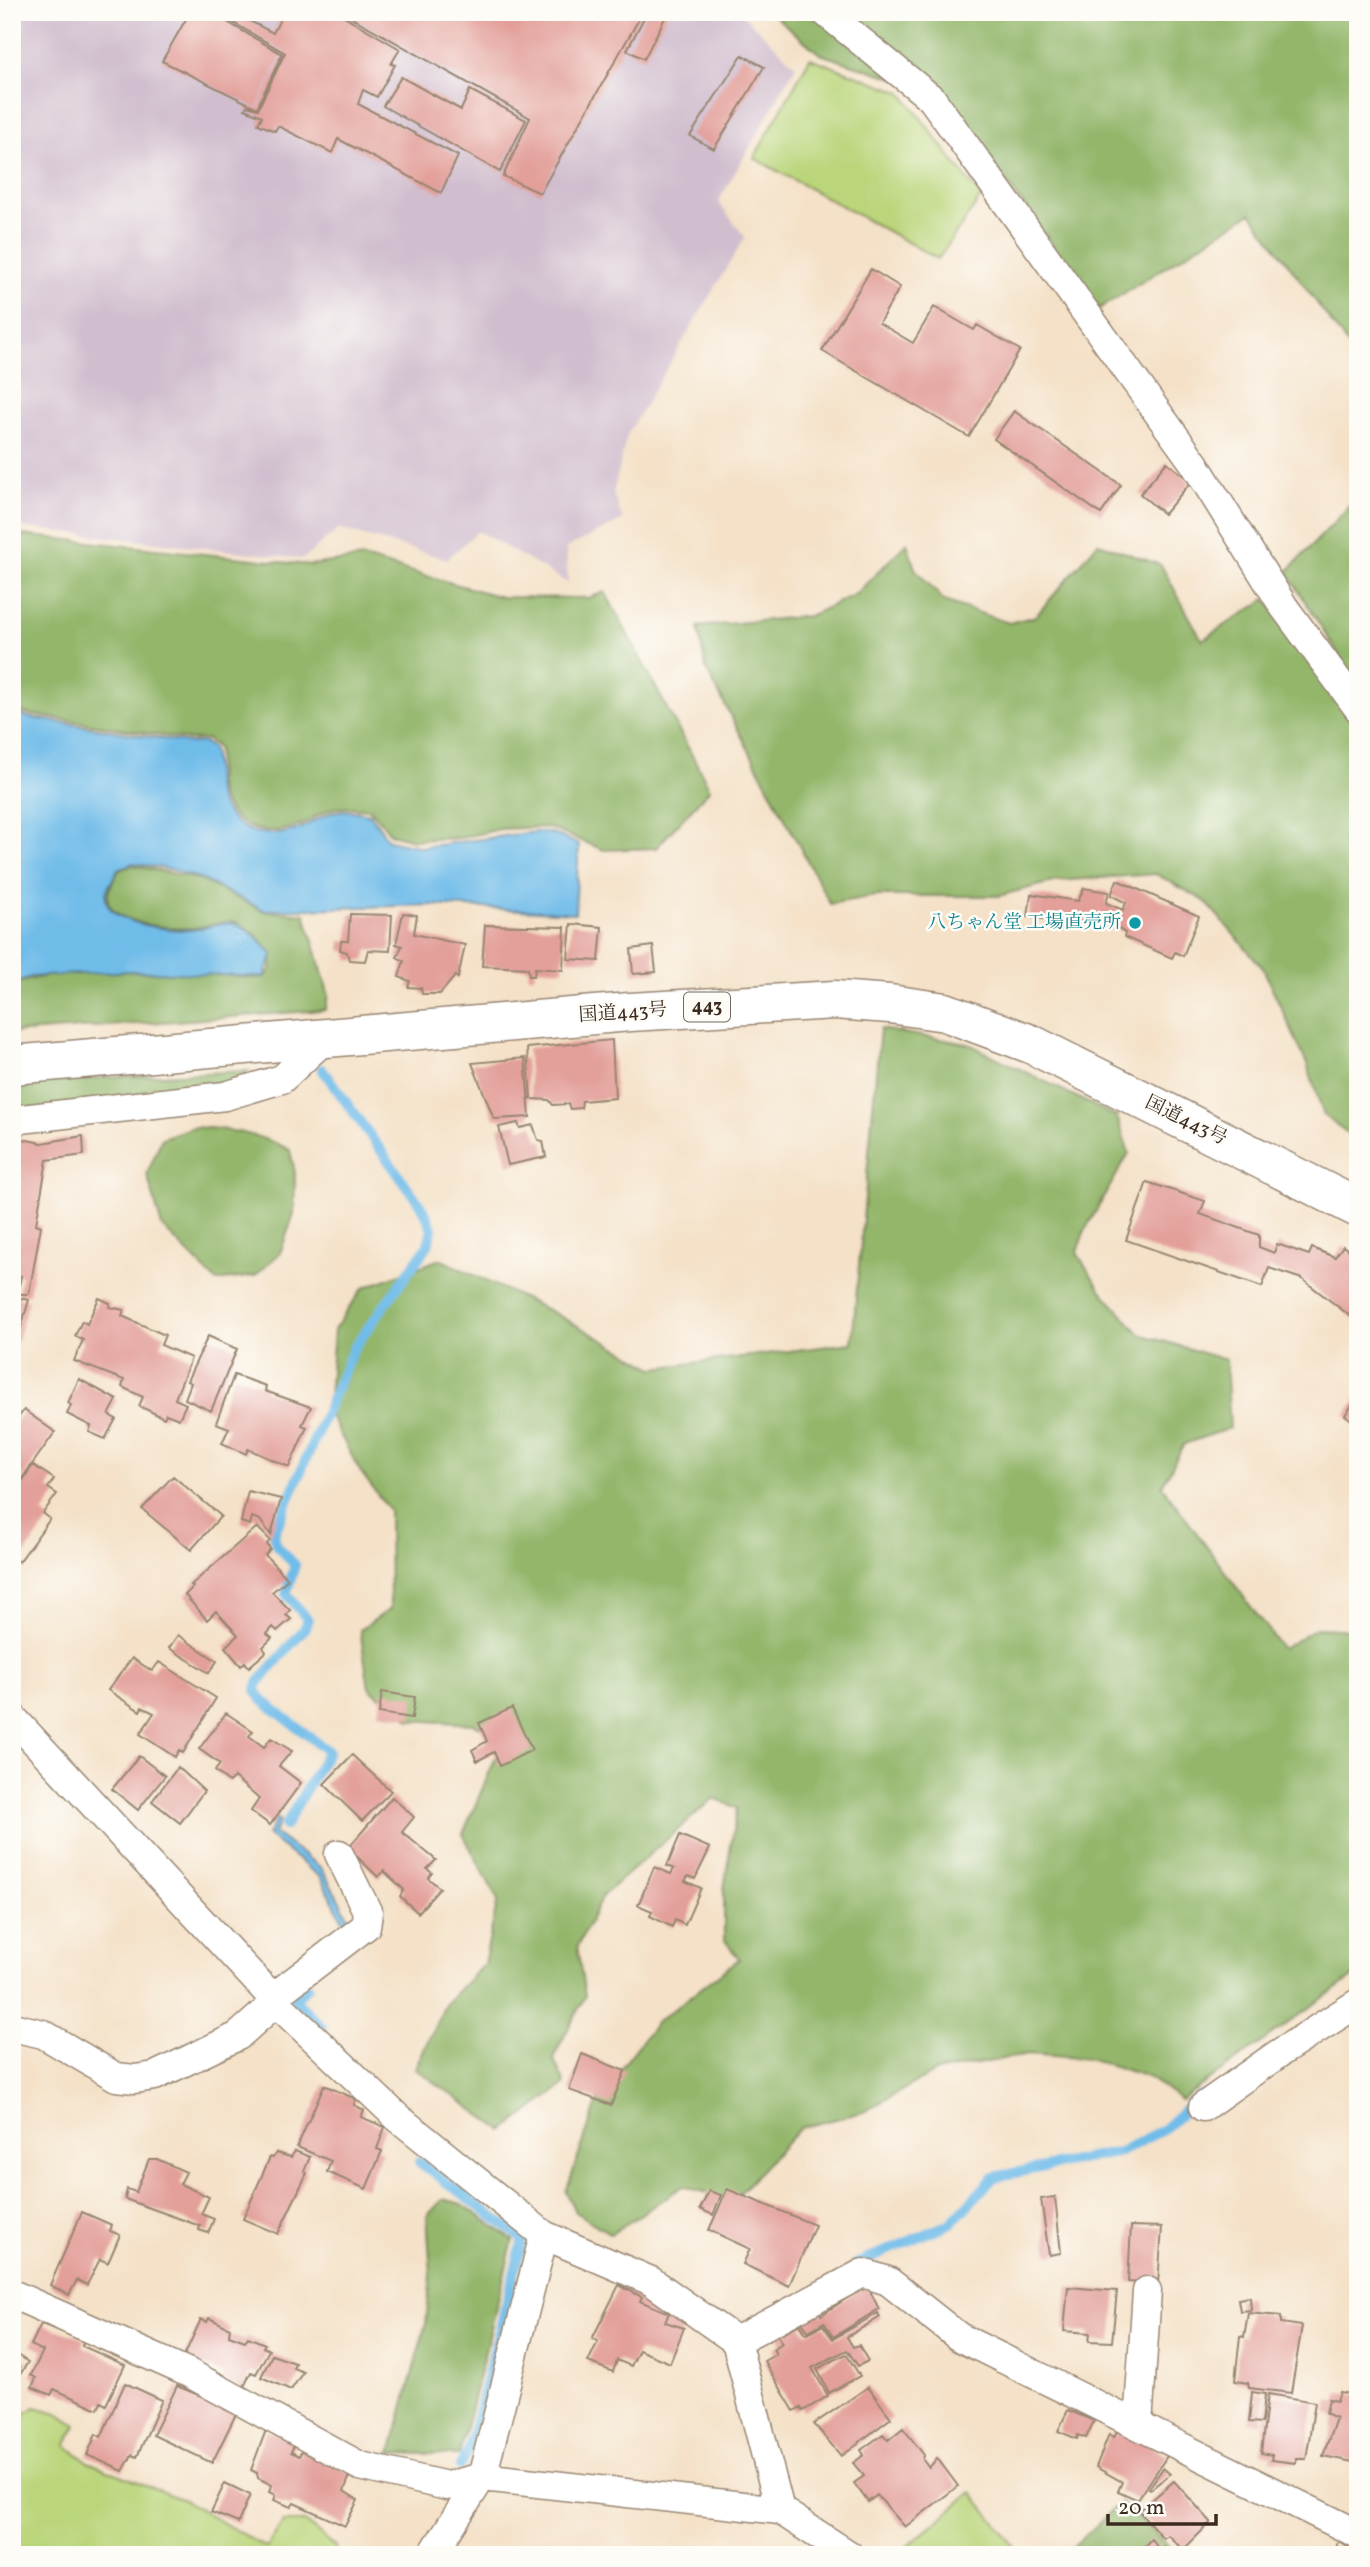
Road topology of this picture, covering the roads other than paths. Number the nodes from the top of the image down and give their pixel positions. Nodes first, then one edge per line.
1 (825, 12) edge
2 (1358, 708) edge
3 (326, 1038) junction
4 (12, 1065) edge
5 (12, 1120) edge
6 (1358, 1208) edge
7 (12, 1717) edge
8 (339, 1854) dead end
9 (274, 2000) junction
10 (1358, 2003) edge
11 (12, 2027) edge
12 (1203, 2107) dead end
13 (544, 2235) junction
14 (1147, 2291) dead end
15 (12, 2294) edge
16 (736, 2341) junction
17 (1138, 2425) junction
18 (482, 2477) junction
19 (779, 2510) junction
20 (1358, 2534) edge
21 (432, 2555) edge
22 (849, 2555) edge

1 - 2 street
3 - 4 highway, 国道443号 / 443
3 - 5 street
3 - 6 highway, 国道443号 / 443
7 - 9 street
8 - 9 street
9 - 11 street
9 - 13 street
10 - 12 street
13 - 16 street
13 - 18 street
14 - 17 street
15 - 18 street
16 - 17 street
16 - 19 street
17 - 20 street
18 - 19 street
18 - 21 street
19 - 22 street

